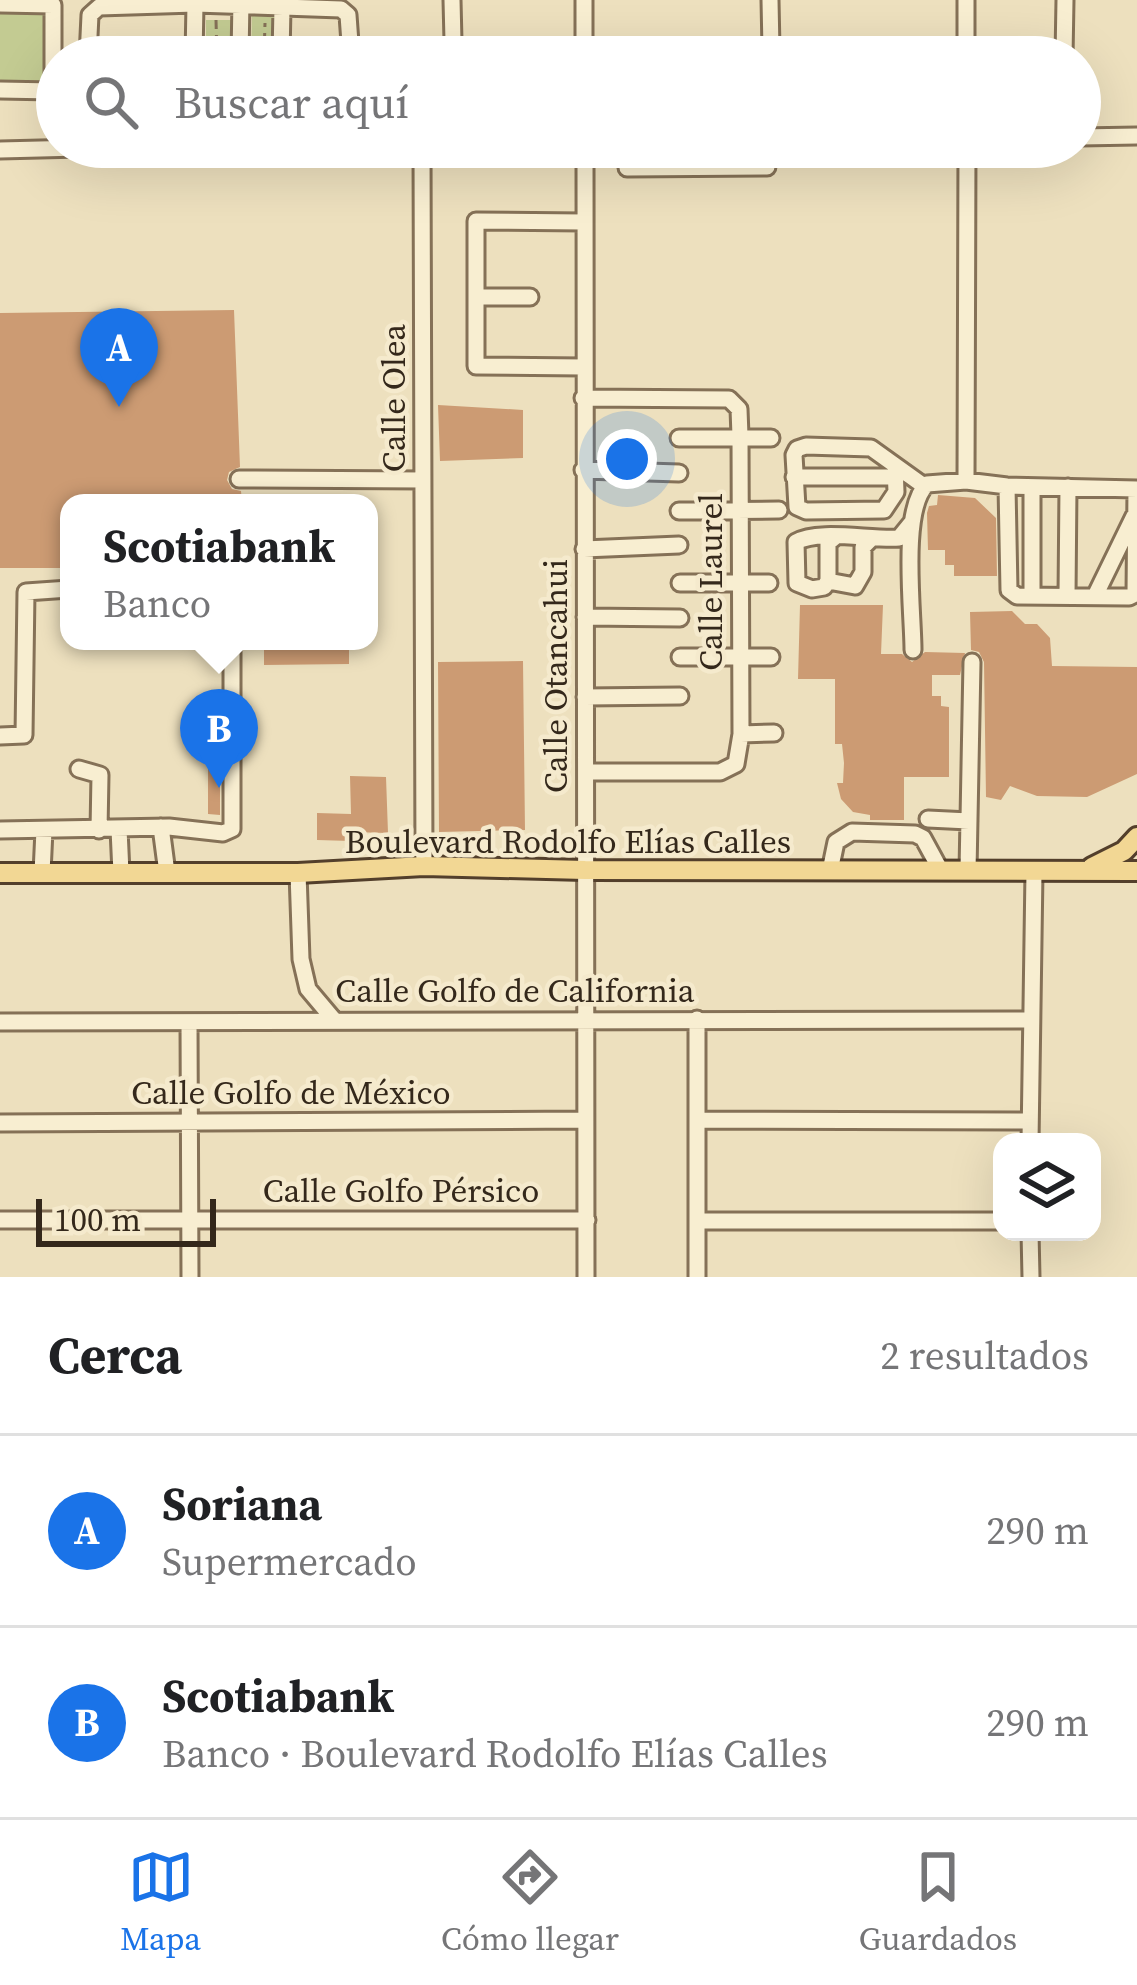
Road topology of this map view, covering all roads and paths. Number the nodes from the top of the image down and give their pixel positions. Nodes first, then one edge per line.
1 (452, 0) edge
2 (584, 0) edge
3 (770, 0) edge
4 (966, 0) edge
5 (1065, 0) edge
6 (241, 3) edge
7 (0, 4) edge
8 (195, 4) junction
9 (282, 7) junction
10 (265, 14) dead end
11 (216, 19) dead end
12 (53, 36) edge
13 (88, 36) edge
14 (194, 36) edge
15 (216, 36) edge
16 (240, 36) edge
17 (264, 36) edge
18 (281, 36) edge
19 (349, 36) edge
20 (453, 36) edge
21 (584, 36) edge
22 (771, 36) edge
23 (966, 36) edge
24 (1064, 36) edge
25 (0, 90) edge
26 (36, 91) edge
27 (1101, 136) edge
28 (1137, 136) edge
29 (36, 149) edge
30 (0, 150) edge
31 (422, 168) edge
32 (584, 168) edge
33 (967, 168) edge
34 (583, 223) junction
35 (476, 297) junction
36 (530, 297) dead end
37 (583, 367) junction
38 (583, 398) junction
39 (740, 436) junction
40 (679, 438) dead end
41 (772, 438) dead end
42 (584, 470) junction
43 (896, 472) junction
44 (679, 473) dead end
45 (794, 476) junction
46 (238, 479) dead end
47 (423, 480) junction
48 (966, 481) junction
49 (924, 486) junction
50 (1007, 486) junction
51 (1032, 487) junction
52 (1068, 487) junction
53 (1136, 489) edge
54 (740, 510) junction
55 (779, 510) dead end
56 (680, 511) dead end
57 (1135, 513) edge
58 (913, 519) junction
59 (834, 538) junction
60 (872, 538) junction
61 (680, 545) dead end
62 (584, 549) junction
63 (827, 581) junction
64 (680, 583) dead end
65 (741, 583) junction
66 (769, 583) dead end
67 (60, 590) edge
68 (1096, 594) junction
69 (1032, 595) junction
70 (1067, 596) junction
71 (585, 616) junction
72 (680, 618) dead end
73 (232, 650) edge
74 (913, 650) dead end
75 (680, 657) dead end
76 (739, 657) junction
77 (771, 657) dead end
78 (972, 662) dead end
79 (680, 696) dead end
80 (585, 697) junction
81 (774, 733) dead end
82 (741, 734) junction
83 (0, 736) edge
84 (79, 770) dead end
85 (586, 772) junction
86 (928, 819) dead end
87 (969, 821) junction
88 (161, 827) junction
89 (119, 829) junction
90 (0, 830) edge
91 (44, 830) junction
92 (99, 830) junction
93 (1137, 837) edge
94 (424, 866) junction
95 (585, 870) junction
96 (830, 871) junction
97 (941, 871) junction
98 (968, 871) junction
99 (1080, 871) junction
100 (1137, 871) edge
101 (1034, 872) junction
102 (0, 873) edge
103 (42, 873) junction
104 (121, 873) junction
105 (167, 873) junction
106 (298, 873) junction
107 (697, 1019) junction
108 (585, 1020) junction
109 (1031, 1020) junction
110 (334, 1021) junction
111 (0, 1022) edge
112 (188, 1022) junction
113 (583, 1120) junction
114 (697, 1120) junction
115 (1030, 1121) junction
116 (0, 1123) edge
117 (189, 1123) junction
118 (1030, 1133) edge
119 (0, 1220) edge
120 (189, 1220) junction
121 (586, 1220) junction
122 (697, 1221) junction
123 (993, 1221) edge
124 (1030, 1241) edge
125 (190, 1277) edge
126 (586, 1277) edge
127 (697, 1277) edge
128 (1031, 1277) edge

1 - 20 street
2 - 21 street
3 - 22 street
4 - 23 street
5 - 24 street
6 - 8 street
6 - 9 street
6 - 16 street
7 - 12 street
8 - 13 street
8 - 14 street
9 - 18 street
9 - 19 street
10 - 17 path
11 - 15 path
25 - 26 street
27 - 28 street
29 - 30 street
31 - 47 street, Calle Olea
32 - 34 street, Calle Otancahui
33 - 48 street
34 - 35 street
34 - 37 street, Calle Otancahui
35 - 36 street
35 - 37 street
37 - 38 street, Calle Otancahui
38 - 39 street
38 - 42 street, Calle Otancahui
39 - 40 street
39 - 41 street
39 - 54 street, Calle Laurel
42 - 44 street
42 - 62 street, Calle Otancahui
43 - 45 street
43 - 45 street
43 - 45 street
43 - 49 street
46 - 47 street
47 - 94 street, Calle Olea
48 - 49 street
48 - 50 street
49 - 58 street
50 - 51 street
50 - 69 street
51 - 52 street
51 - 69 street
52 - 53 street
52 - 70 street
53 - 57 street
54 - 55 street
54 - 56 street
54 - 65 street, Calle Laurel
57 - 68 street
57 - 68 street
58 - 60 street
58 - 74 street
59 - 60 street
59 - 63 street
59 - 63 street
60 - 63 street
61 - 62 street
62 - 71 street, Calle Otancahui
64 - 65 street
65 - 66 street
65 - 76 street, Calle Laurel
67 - 83 street
68 - 70 street
69 - 70 street
71 - 72 street
71 - 80 street, Calle Otancahui
73 - 88 street
75 - 76 street
76 - 77 street
76 - 82 street, Calle Laurel
78 - 87 street
79 - 80 street
80 - 85 street, Calle Otancahui
81 - 82 street
82 - 85 street
84 - 92 street
85 - 95 street, Calle Otancahui
86 - 87 street
87 - 98 street
88 - 89 street
88 - 105 street
89 - 92 street
89 - 104 street
90 - 91 street
91 - 92 street
91 - 103 street
93 - 99 main road
94 - 95 main road, Boulevard Rodolfo Elías Calles
94 - 106 main road, Boulevard Rodolfo Elías Calles
95 - 96 main road, Boulevard Rodolfo Elías Calles
95 - 108 street, Calle Otancahui
96 - 97 main road, Boulevard Rodolfo Elías Calles
96 - 97 street
97 - 98 main road, Boulevard Rodolfo Elías Calles
98 - 101 main road, Boulevard Rodolfo Elías Calles
99 - 100 main road, Boulevard Rodolfo Elías Calles
99 - 101 main road, Boulevard Rodolfo Elías Calles
101 - 109 street
102 - 103 main road, Boulevard Rodolfo Elías Calles
103 - 104 main road, Boulevard Rodolfo Elías Calles
104 - 105 main road, Boulevard Rodolfo Elías Calles
105 - 106 main road, Boulevard Rodolfo Elías Calles
106 - 110 street
107 - 108 street, Calle Golfo de California
107 - 109 street, Calle Golfo de California
107 - 114 street
108 - 110 street, Calle Golfo de California
108 - 113 street, Calle Otancahui
109 - 115 street
110 - 112 street, Calle Golfo de California
111 - 112 street, Calle Golfo de California
112 - 117 street
113 - 117 street, Calle Golfo de México
113 - 121 street, Calle Otancahui
114 - 115 street
114 - 122 street
115 - 118 street
116 - 117 street, Calle Golfo de México
117 - 120 street
119 - 120 street, Calle Golfo Pérsico
120 - 121 street, Calle Golfo Pérsico
120 - 125 street
121 - 126 street, Calle Otancahui
122 - 123 street
122 - 127 street
124 - 128 street

